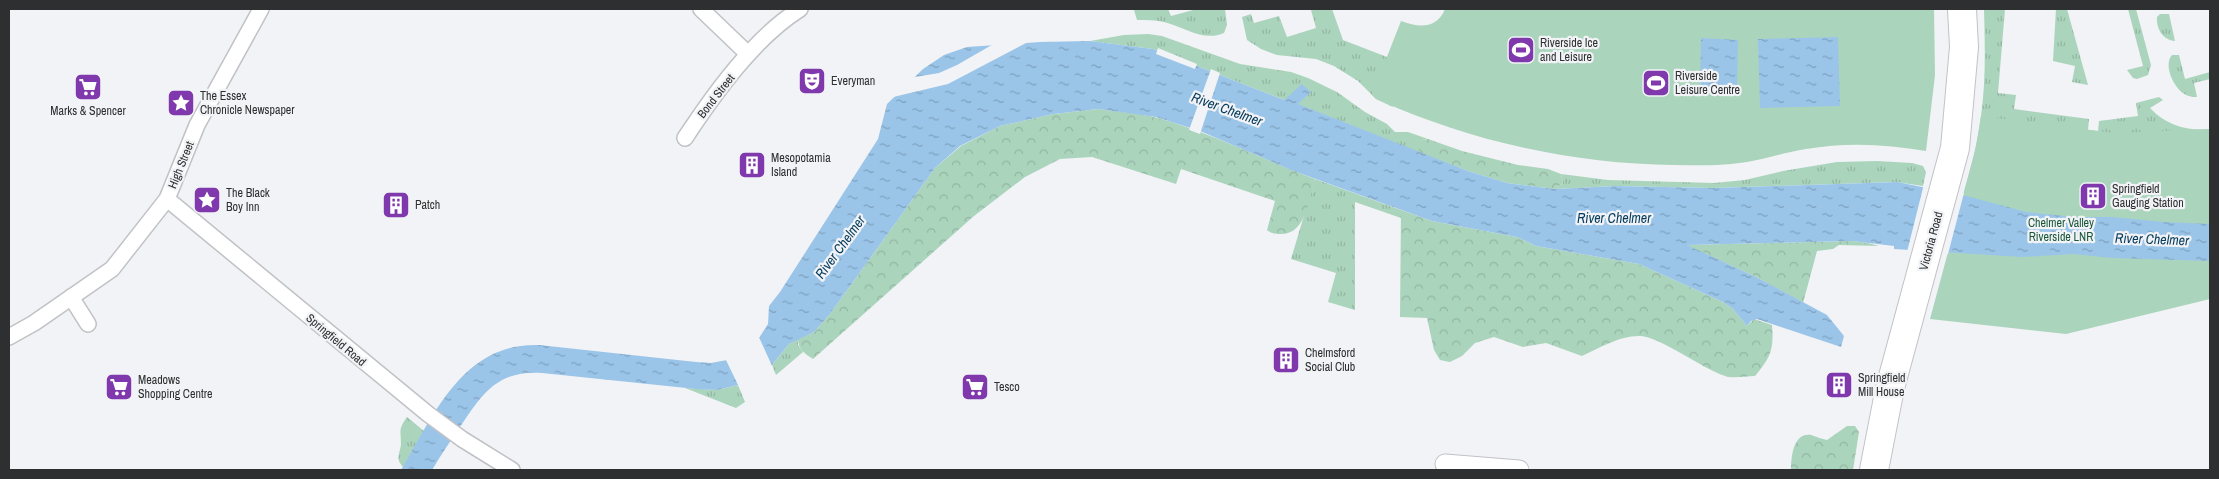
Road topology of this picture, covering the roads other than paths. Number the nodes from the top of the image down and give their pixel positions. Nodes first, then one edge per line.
1 (261, 9) edge
2 (701, 9) edge
3 (800, 9) edge
4 (1962, 9) edge
5 (748, 54) junction
6 (685, 138) dead end
7 (167, 199) junction
8 (72, 297) junction
9 (88, 324) dead end
10 (9, 337) edge
11 (1445, 464) dead end
12 (512, 470) edge
13 (1519, 470) edge
14 (1874, 470) edge

1 - 7 street, High Street
2 - 5 street
3 - 5 street, Bond Street
4 - 14 main road, Victoria Road
5 - 6 street, Bond Street
7 - 8 street, High Street
7 - 12 street, Springfield Road
8 - 9 street
8 - 10 street, High Street
11 - 13 street

